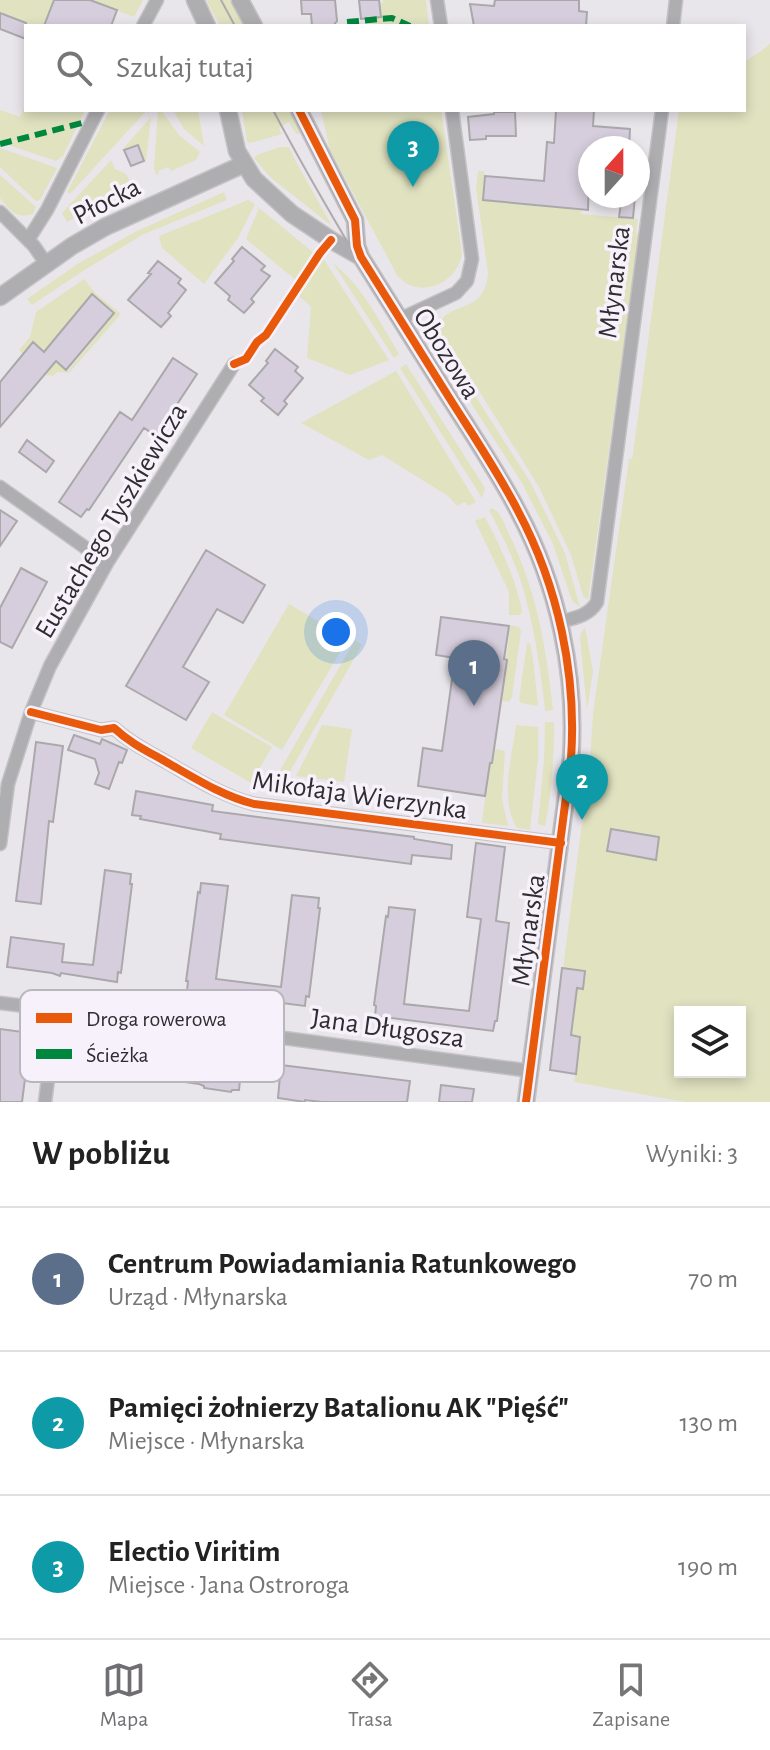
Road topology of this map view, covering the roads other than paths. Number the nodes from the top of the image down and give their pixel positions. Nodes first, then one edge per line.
1 (157, 0) edge
2 (195, 0) edge
3 (240, 0) edge
4 (437, 0) edge
5 (676, 0) edge
6 (144, 24) edge
7 (206, 24) edge
8 (253, 24) edge
9 (441, 24) edge
10 (673, 24) edge
11 (97, 112) edge
12 (228, 112) edge
13 (300, 112) edge
14 (452, 112) edge
15 (662, 112) edge
16 (244, 164) junction
17 (0, 212) edge
18 (355, 220) junction
19 (323, 235) junction
20 (28, 240) junction
21 (361, 257) junction
22 (47, 265) junction
23 (0, 297) edge
24 (400, 319) junction
25 (234, 364) dead end
26 (0, 487) edge
27 (107, 563) junction
28 (559, 622) junction
29 (31, 712) junction
30 (561, 843) junction
31 (0, 844) edge
32 (0, 1003) edge
33 (20, 1005) edge
34 (284, 1038) edge
35 (531, 1071) junction
36 (48, 1082) edge
37 (45, 1102) edge
38 (526, 1102) edge

1 - 6 street
2 - 7 street
3 - 8 street
4 - 9 street
5 - 10 street
11 - 20 street
12 - 16 street, Obozowa
13 - 18 street, Obozowa
14 - 24 street
15 - 28 street, Młynarska
16 - 19 street, Obozowa
16 - 22 street, Płocka
17 - 20 street
18 - 19 street
18 - 21 street, Obozowa
19 - 21 street, Obozowa
20 - 22 street
21 - 24 street, Obozowa
22 - 23 street, Płocka
24 - 28 street, Obozowa
25 - 27 street, Eustachego Tyszkiewicza
26 - 27 street
27 - 29 street, Eustachego Tyszkiewicza
28 - 30 street, Młynarska
29 - 30 street, Mikołaja Wierzynka
29 - 31 street, Eustachego Tyszkiewicza
30 - 35 street, Młynarska
32 - 33 street, Jana Długosza
34 - 35 street, Jana Długosza
35 - 38 street, Młynarska
36 - 37 street

